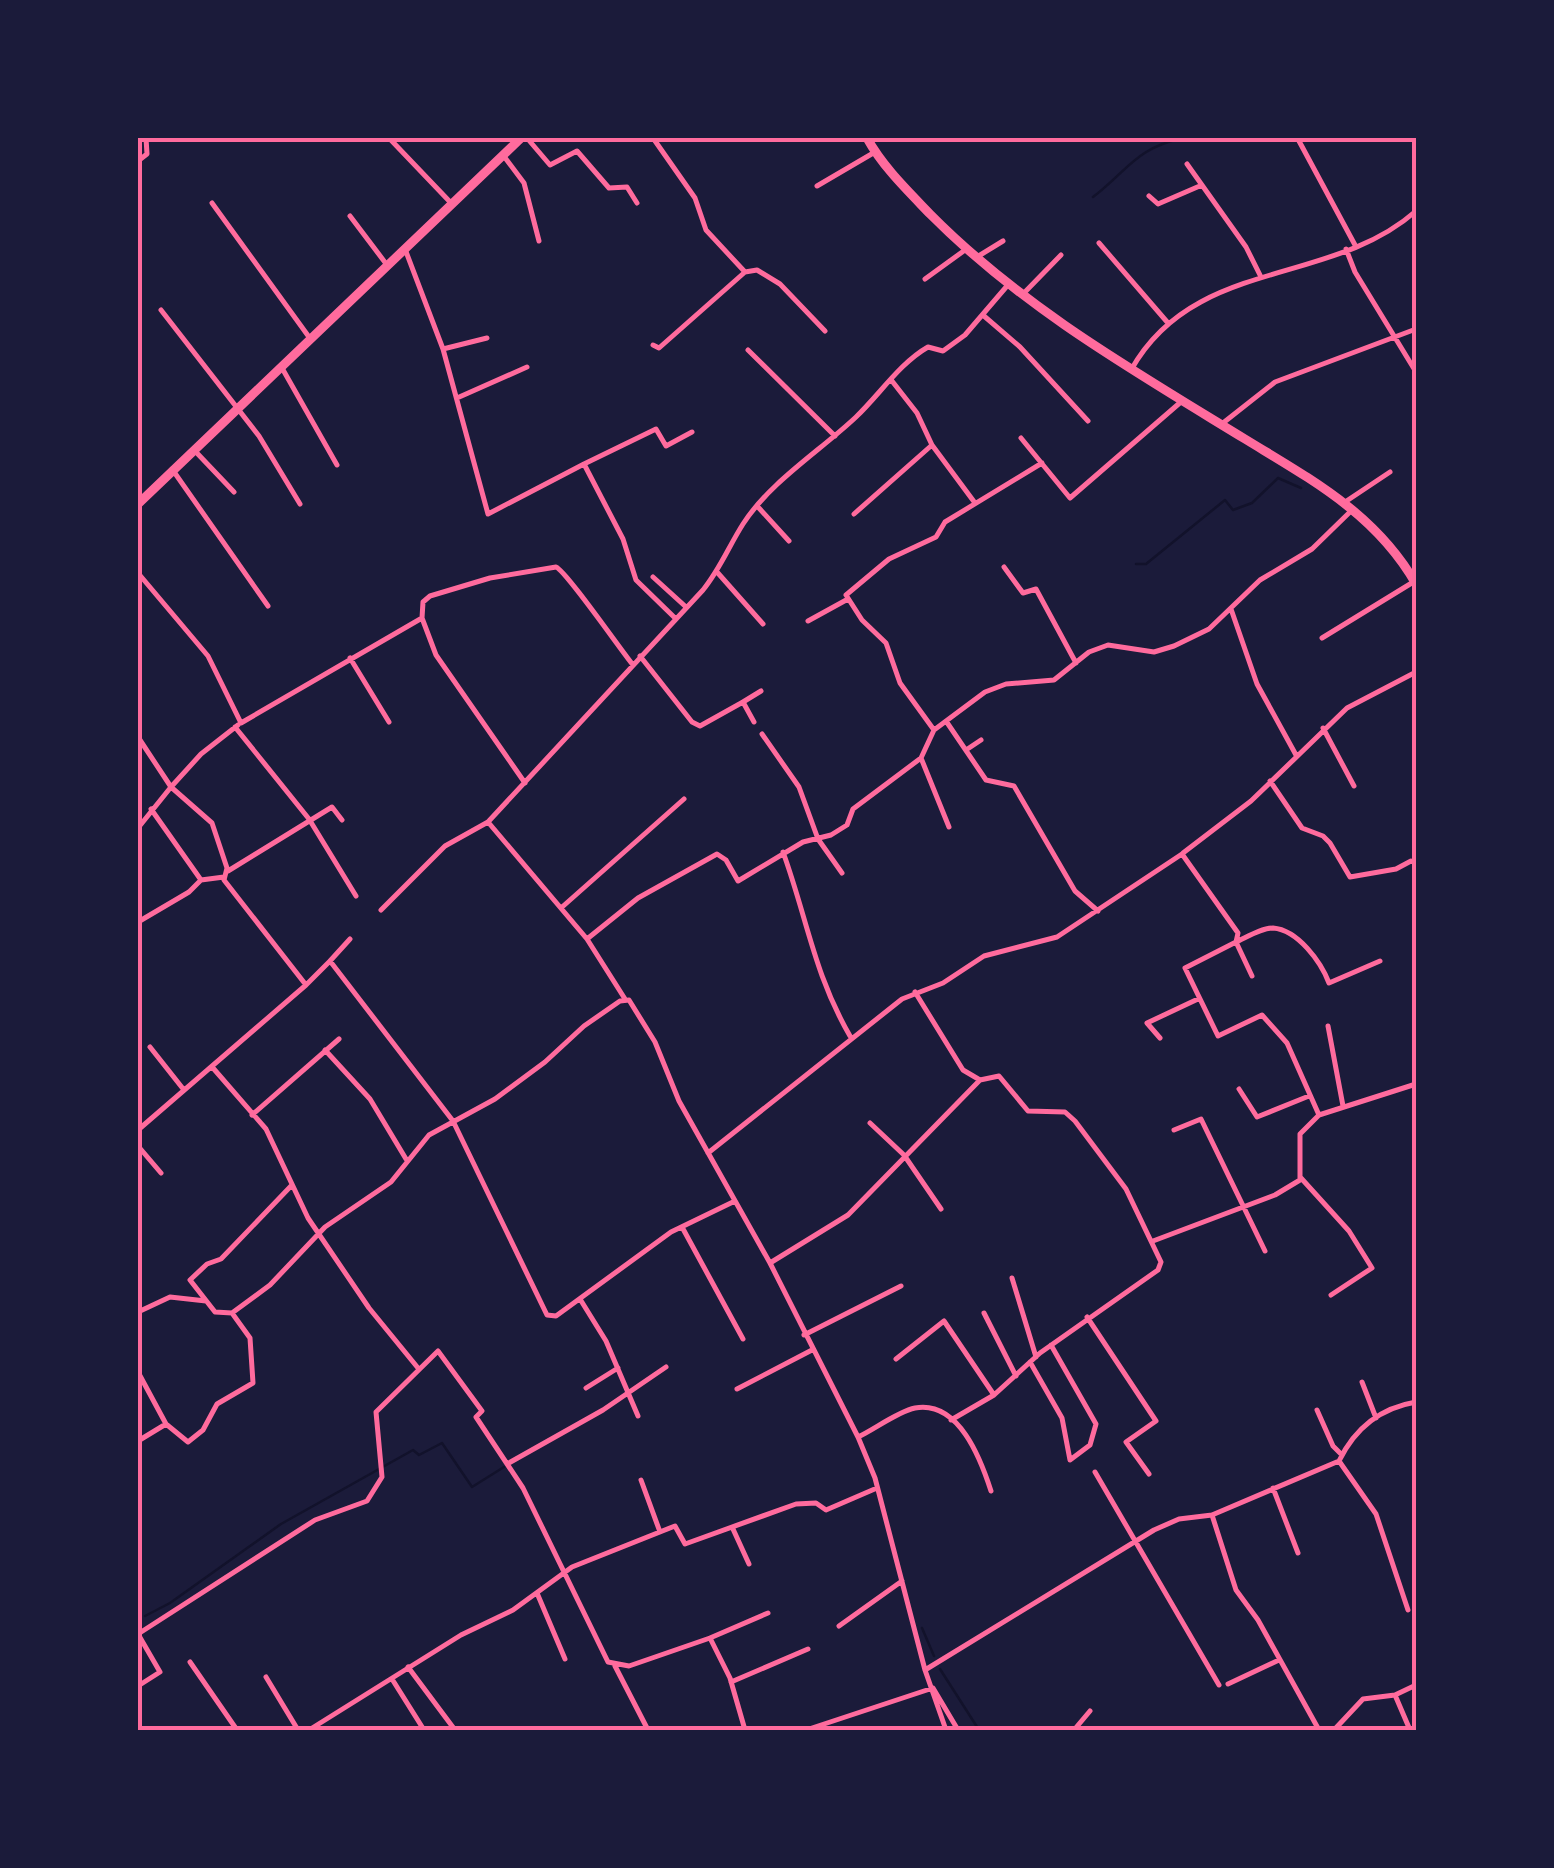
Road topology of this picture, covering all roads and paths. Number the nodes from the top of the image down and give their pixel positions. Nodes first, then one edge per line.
1 (146, 138) edge
2 (389, 138) edge
3 (402, 138) edge
4 (524, 138) edge
5 (653, 138) edge
6 (868, 138) edge
7 (1300, 139) edge
8 (396, 145) junction
9 (875, 152) junction
10 (502, 155) junction
11 (138, 161) edge
12 (1187, 164) dead end
13 (1202, 185) junction
14 (817, 186) dead end
15 (1149, 196) dead end
16 (212, 203) dead end
17 (637, 203) dead end
18 (452, 204) junction
19 (1416, 211) edge
20 (350, 216) dead end
21 (539, 241) dead end
22 (1004, 241) dead end
23 (1099, 243) dead end
24 (1355, 245) junction
25 (404, 249) junction
26 (1346, 249) junction
27 (965, 250) junction
28 (1061, 255) dead end
29 (974, 258) junction
30 (387, 265) junction
31 (745, 272) junction
32 (1260, 276) junction
33 (926, 279) dead end
34 (1007, 286) junction
35 (1021, 296) junction
36 (161, 310) dead end
37 (984, 316) junction
38 (1168, 324) junction
39 (1416, 328) edge
40 (824, 331) dead end
41 (310, 337) junction
42 (487, 338) dead end
43 (1396, 338) junction
44 (653, 345) dead end
45 (443, 349) junction
46 (748, 350) dead end
47 (280, 365) junction
48 (526, 367) dead end
49 (1131, 370) junction
50 (1416, 372) edge
51 (892, 381) junction
52 (456, 398) junction
53 (1182, 401) junction
54 (236, 408) junction
55 (1088, 421) dead end
56 (1220, 424) junction
57 (692, 432) dead end
58 (835, 436) junction
59 (1021, 438) dead end
60 (932, 445) junction
61 (193, 449) junction
62 (1042, 463) junction
63 (584, 464) junction
64 (337, 466) dead end
65 (172, 469) junction
66 (1390, 472) dead end
67 (234, 492) dead end
68 (138, 504) edge
69 (300, 504) dead end
70 (975, 504) junction
71 (1349, 505) junction
72 (758, 507) junction
73 (854, 514) dead end
74 (789, 541) dead end
75 (1412, 565) edge
76 (1004, 567) dead end
77 (718, 572) junction
78 (138, 573) edge
79 (653, 577) dead end
80 (1416, 582) edge
81 (848, 599) junction
82 (268, 606) dead end
83 (686, 607) junction
84 (1231, 609) junction
85 (422, 618) junction
86 (675, 618) junction
87 (808, 621) dead end
88 (763, 624) dead end
89 (1322, 638) dead end
90 (640, 656) junction
91 (350, 658) junction
92 (633, 664) junction
93 (1076, 664) junction
94 (1416, 672) edge
95 (761, 691) dead end
96 (743, 702) junction
97 (946, 720) junction
98 (389, 722) dead end
99 (754, 722) dead end
100 (238, 725) junction
101 (1322, 728) junction
102 (934, 730) junction
103 (762, 734) dead end
104 (138, 737) edge
105 (981, 740) dead end
106 (966, 750) junction
107 (1296, 755) junction
108 (921, 758) junction
109 (524, 782) junction
110 (1270, 782) junction
111 (1354, 786) dead end
112 (172, 787) junction
113 (684, 800) dead end
114 (151, 809) junction
115 (309, 819) junction
116 (342, 820) dead end
117 (488, 822) junction
118 (949, 827) dead end
119 (138, 828) edge
120 (818, 838) junction
121 (784, 852) junction
122 (1182, 854) junction
123 (1416, 863) edge
124 (842, 872) dead end
125 (225, 875) junction
126 (202, 880) junction
127 (356, 896) dead end
128 (561, 908) junction
129 (381, 910) dead end
130 (1098, 911) junction
131 (138, 922) edge
132 (350, 939) dead end
133 (588, 939) junction
134 (1236, 942) junction
135 (330, 961) junction
136 (1380, 961) dead end
137 (1252, 976) dead end
138 (306, 985) junction
139 (915, 992) junction
140 (625, 999) junction
141 (1198, 999) junction
142 (1328, 1026) dead end
143 (850, 1036) junction
144 (1160, 1038) dead end
145 (339, 1040) dead end
146 (150, 1047) dead end
147 (326, 1050) junction
148 (213, 1068) junction
149 (980, 1080) junction
150 (1416, 1084) edge
151 (1239, 1088) dead end
152 (184, 1090) junction
153 (1309, 1096) junction
154 (1343, 1106) junction
155 (1319, 1114) junction
156 (252, 1115) junction
157 (454, 1120) junction
158 (870, 1124) dead end
159 (138, 1130) edge
160 (1174, 1130) dead end
161 (138, 1146) edge
162 (708, 1152) junction
163 (904, 1155) junction
164 (406, 1159) junction
165 (161, 1173) dead end
166 (1301, 1178) junction
167 (291, 1186) junction
168 (735, 1201) junction
169 (1242, 1206) junction
170 (941, 1208) dead end
171 (682, 1226) junction
172 (321, 1234) junction
173 (1153, 1241) junction
174 (1266, 1251) dead end
175 (770, 1263) junction
176 (1012, 1278) dead end
177 (901, 1286) dead end
178 (1331, 1295) dead end
179 (580, 1299) junction
180 (207, 1302) junction
181 (138, 1312) edge
182 (232, 1312) junction
183 (984, 1313) dead end
184 (1088, 1317) junction
185 (804, 1334) junction
186 (742, 1339) dead end
187 (1051, 1345) junction
188 (812, 1350) junction
189 (896, 1359) dead end
190 (1033, 1360) junction
191 (666, 1367) dead end
192 (618, 1368) junction
193 (419, 1369) junction
194 (138, 1372) edge
195 (1016, 1376) junction
196 (1362, 1382) dead end
197 (586, 1388) dead end
198 (737, 1389) dead end
199 (627, 1392) junction
200 (994, 1395) junction
201 (1416, 1402) edge
202 (1317, 1410) dead end
203 (638, 1416) dead end
204 (1376, 1418) junction
205 (951, 1420) junction
206 (166, 1424) junction
207 (858, 1438) junction
208 (138, 1441) edge
209 (1341, 1458) junction
210 (507, 1464) junction
211 (1095, 1472) dead end
212 (1149, 1474) dead end
213 (641, 1480) dead end
214 (878, 1488) junction
215 (1273, 1488) junction
216 (991, 1490) dead end
217 (1212, 1515) junction
218 (733, 1529) junction
219 (660, 1532) junction
220 (1132, 1542) junction
221 (1298, 1553) dead end
222 (748, 1564) dead end
223 (563, 1576) junction
224 (902, 1581) junction
225 (537, 1593) junction
226 (1408, 1610) dead end
227 (768, 1613) dead end
228 (839, 1626) dead end
229 (710, 1638) junction
230 (808, 1649) dead end
231 (566, 1659) dead end
232 (1279, 1660) junction
233 (190, 1662) dead end
234 (615, 1665) junction
235 (408, 1667) junction
236 (925, 1670) junction
237 (266, 1677) dead end
238 (392, 1679) junction
239 (731, 1682) junction
240 (1228, 1684) dead end
241 (1416, 1684) edge
242 (1219, 1685) dead end
243 (138, 1686) edge
244 (933, 1688) junction
245 (1395, 1695) junction
246 (1090, 1711) dead end
247 (237, 1730) edge
248 (298, 1730) edge
249 (309, 1730) edge
250 (424, 1730) edge
251 (455, 1730) edge
252 (648, 1730) edge
253 (745, 1730) edge
254 (806, 1730) edge
255 (946, 1730) edge
256 (958, 1730) edge
257 (1074, 1730) edge
258 (1319, 1730) edge
259 (1334, 1730) edge
260 (1410, 1730) edge

1 - 11 street
2 - 8 street
3 - 8 street
4 - 10 highway
4 - 17 street
5 - 31 street
6 - 9 highway
7 - 24 street
8 - 18 street
9 - 14 street
9 - 27 highway
10 - 18 highway
10 - 21 street
12 - 13 street
13 - 15 street
13 - 32 street
16 - 41 street
18 - 25 highway
19 - 24 street
20 - 30 street
22 - 29 street
23 - 38 street
24 - 26 street
25 - 30 highway
25 - 45 street
26 - 32 street
26 - 43 street
27 - 29 highway
27 - 33 street
28 - 35 street
29 - 34 highway
30 - 41 highway
31 - 40 street
31 - 44 street
32 - 38 street
34 - 35 highway
34 - 37 street
35 - 49 highway
36 - 54 street
37 - 51 street
37 - 55 street
38 - 49 street
39 - 43 street
41 - 47 highway
42 - 45 street
43 - 50 street
43 - 56 street
45 - 52 street
46 - 58 street
47 - 54 highway
47 - 64 street
48 - 52 street
49 - 53 highway
51 - 58 street
51 - 60 street
52 - 63 street
53 - 56 highway
53 - 62 street
54 - 61 highway
54 - 69 street
56 - 71 highway
57 - 63 street
58 - 72 street
59 - 62 street
60 - 70 street
60 - 73 street
61 - 65 highway
61 - 67 street
62 - 70 street
63 - 86 street
65 - 68 highway
65 - 82 street
66 - 71 street
70 - 81 street
71 - 75 highway
71 - 84 street
72 - 74 street
72 - 77 street
75 - 80 highway
76 - 93 street
77 - 83 street
77 - 88 street
78 - 100 street
79 - 83 street
80 - 89 street
81 - 87 street
81 - 102 street
83 - 86 street
84 - 93 street
84 - 107 street
85 - 91 street
85 - 92 street
85 - 109 street
86 - 90 street
90 - 92 street
90 - 96 street
91 - 98 street
91 - 100 street
92 - 109 street
93 - 97 street
94 - 101 street
95 - 96 street
96 - 99 street
97 - 102 street
97 - 106 street
100 - 112 street
100 - 115 street
101 - 107 street
101 - 111 street
102 - 108 street
103 - 120 street
104 - 112 street
105 - 106 street
106 - 130 street
107 - 110 street
108 - 118 street
108 - 120 street
109 - 117 street
110 - 122 street
110 - 123 street
112 - 114 street
112 - 125 street
113 - 128 street
114 - 119 street
114 - 126 street
115 - 116 street
115 - 125 street
115 - 127 street
117 - 128 street
117 - 129 street
120 - 121 street
120 - 124 street
121 - 133 street
121 - 143 street
122 - 130 street
122 - 134 street
125 - 126 street
125 - 138 street
126 - 131 street
128 - 133 street
130 - 139 street
132 - 135 street
133 - 140 street
134 - 136 street
134 - 137 street
134 - 141 street
135 - 138 street
135 - 157 street
138 - 148 street
139 - 143 street
139 - 149 street
140 - 157 street
140 - 162 street
141 - 144 street
141 - 153 street
142 - 154 street
143 - 162 street
145 - 147 street
146 - 152 street
147 - 156 street
147 - 164 street
148 - 152 street
148 - 156 street
149 - 163 street
149 - 173 street
150 - 154 street
151 - 153 street
152 - 159 street
153 - 155 street
154 - 155 street
155 - 166 street
156 - 167 street
157 - 164 street
157 - 179 street
158 - 163 street
160 - 169 street
161 - 165 street
162 - 168 street
163 - 170 street
163 - 175 street
164 - 172 street
166 - 169 street
166 - 178 street
167 - 172 street
167 - 180 street
168 - 171 street
168 - 175 street
169 - 173 street
169 - 174 street
171 - 179 street
171 - 186 street
172 - 182 street
172 - 193 street
173 - 184 street
175 - 185 street
176 - 190 street
177 - 185 street
179 - 192 street
180 - 181 street
180 - 182 street
182 - 206 street
183 - 195 street
184 - 187 street
184 - 212 street
185 - 188 street
187 - 190 street
187 - 190 street
188 - 198 street
188 - 207 street
189 - 200 street
190 - 195 street
191 - 199 street
192 - 197 street
192 - 199 street
193 - 210 street
193 - 243 street
194 - 206 street
195 - 200 street
196 - 204 street
199 - 203 street
199 - 210 street
200 - 205 street
201 - 204 street
202 - 209 street
204 - 209 street
205 - 207 street
205 - 216 street
206 - 208 street
207 - 214 street
209 - 215 street
209 - 226 street
210 - 223 street
211 - 220 street
213 - 219 street
214 - 218 street
214 - 224 street
215 - 217 street
215 - 221 street
217 - 220 street
217 - 232 street
218 - 219 street
218 - 222 street
219 - 223 street
220 - 236 street
220 - 242 street
223 - 225 street
223 - 234 street
224 - 228 street
224 - 236 street
225 - 231 street
225 - 235 street
227 - 229 street
229 - 234 street
229 - 239 street
230 - 239 street
232 - 240 street
232 - 258 street
233 - 247 street
234 - 252 street
235 - 238 street
235 - 251 street
236 - 244 street
237 - 248 street
238 - 249 street
238 - 250 street
239 - 253 street
241 - 245 street
244 - 254 street
244 - 255 street
244 - 256 street
245 - 259 street
245 - 260 street
246 - 257 street

